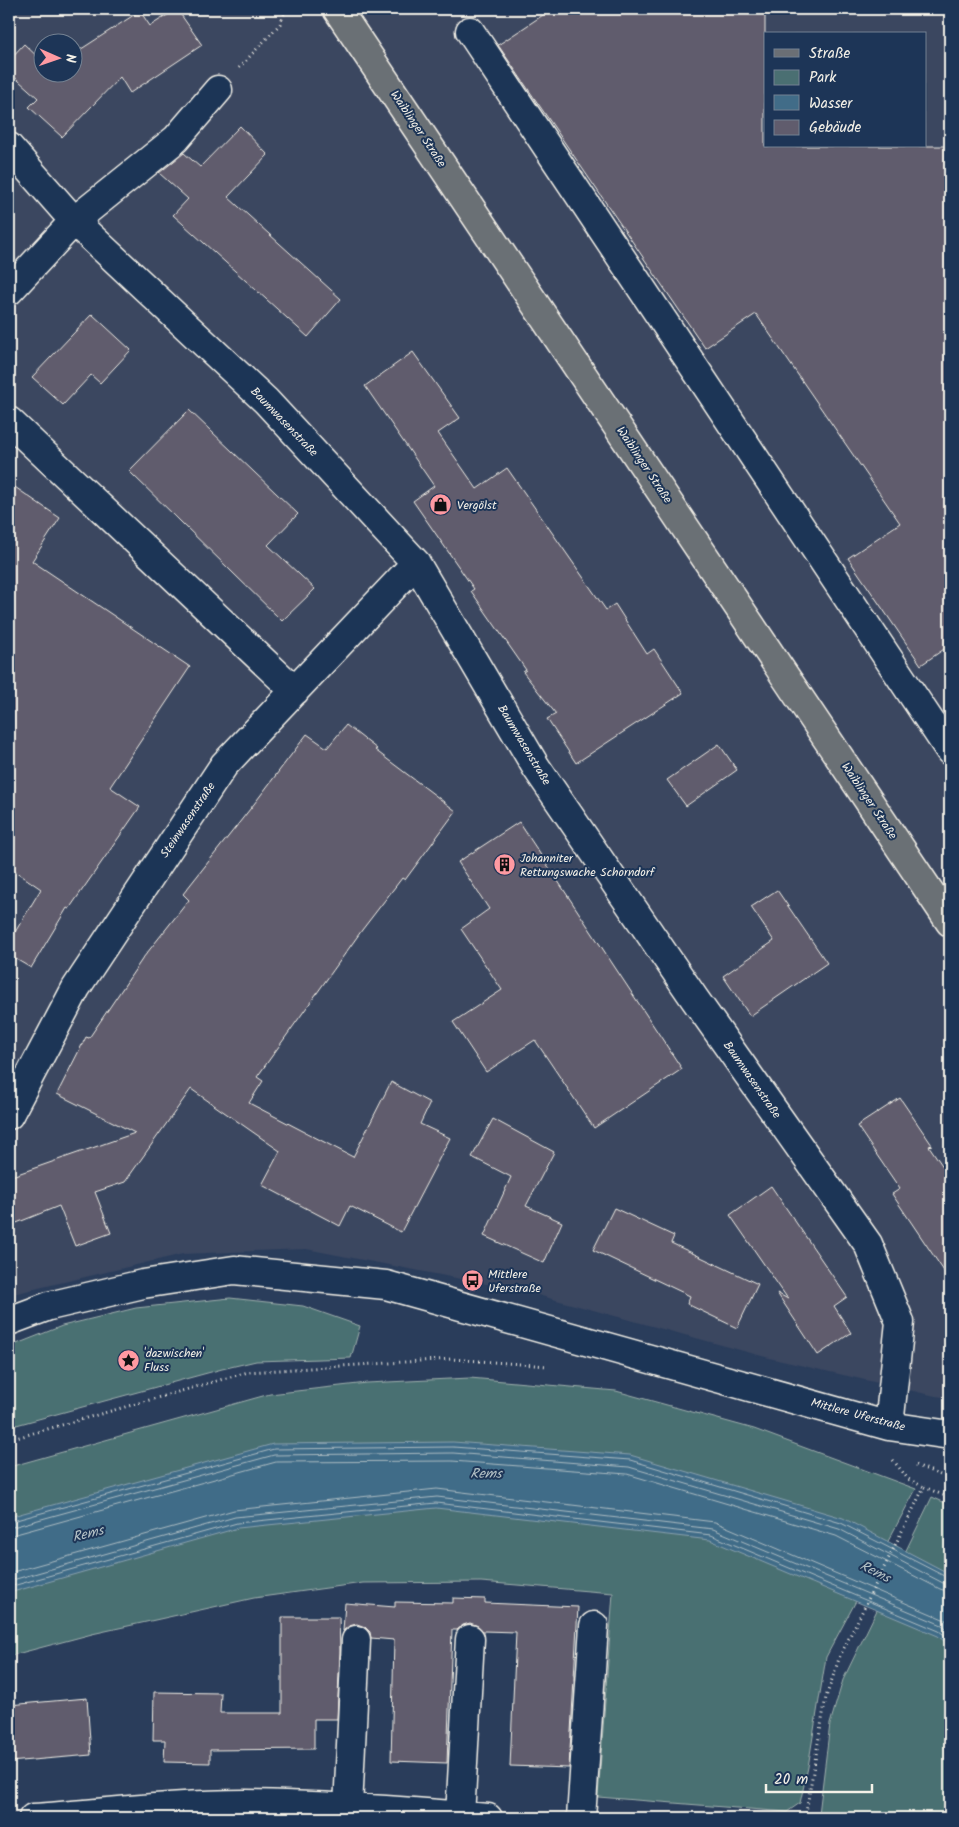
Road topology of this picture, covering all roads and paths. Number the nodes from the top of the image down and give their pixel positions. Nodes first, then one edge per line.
1 (286, 9) edge
2 (337, 9) edge
3 (470, 31) dead end
4 (218, 90) joint
5 (9, 148) edge
6 (74, 221) junction
7 (9, 292) edge
8 (9, 420) edge
9 (416, 563) junction
10 (294, 691) junction
11 (950, 751) edge
12 (950, 922) edge
13 (9, 1115) edge
14 (9, 1320) edge
15 (554, 1367) dead end
16 (889, 1426) junction
17 (950, 1435) edge
18 (9, 1440) edge
19 (897, 1457) dead end
20 (915, 1464) dead end
21 (950, 1479) edge
22 (924, 1487) junction
23 (950, 1498) edge
24 (594, 1626) dead end
25 (470, 1639) dead end
26 (356, 1640) dead end
27 (348, 1808) junction
28 (401, 1814) edge
29 (460, 1816) junction
30 (34, 1818) edge
31 (488, 1818) edge
32 (581, 1818) edge
33 (805, 1818) edge

1 - 4 path
2 - 12 main road, Waiblinger Straße
3 - 11 street
4 - 6 street
5 - 6 street, Baumwasenstraße
6 - 7 street
6 - 9 street, Baumwasenstraße
8 - 10 street
9 - 10 street, Steinwasenstraße
9 - 16 street, Baumwasenstraße
10 - 13 street, Steinwasenstraße
14 - 16 street, Mittlere Uferstraße
15 - 18 path
16 - 17 street, Mittlere Uferstraße
19 - 22 path
20 - 21 path
22 - 23 path
22 - 33 path
24 - 32 street
25 - 29 street
26 - 27 street
27 - 28 street
27 - 30 street
28 - 29 street
29 - 31 street

